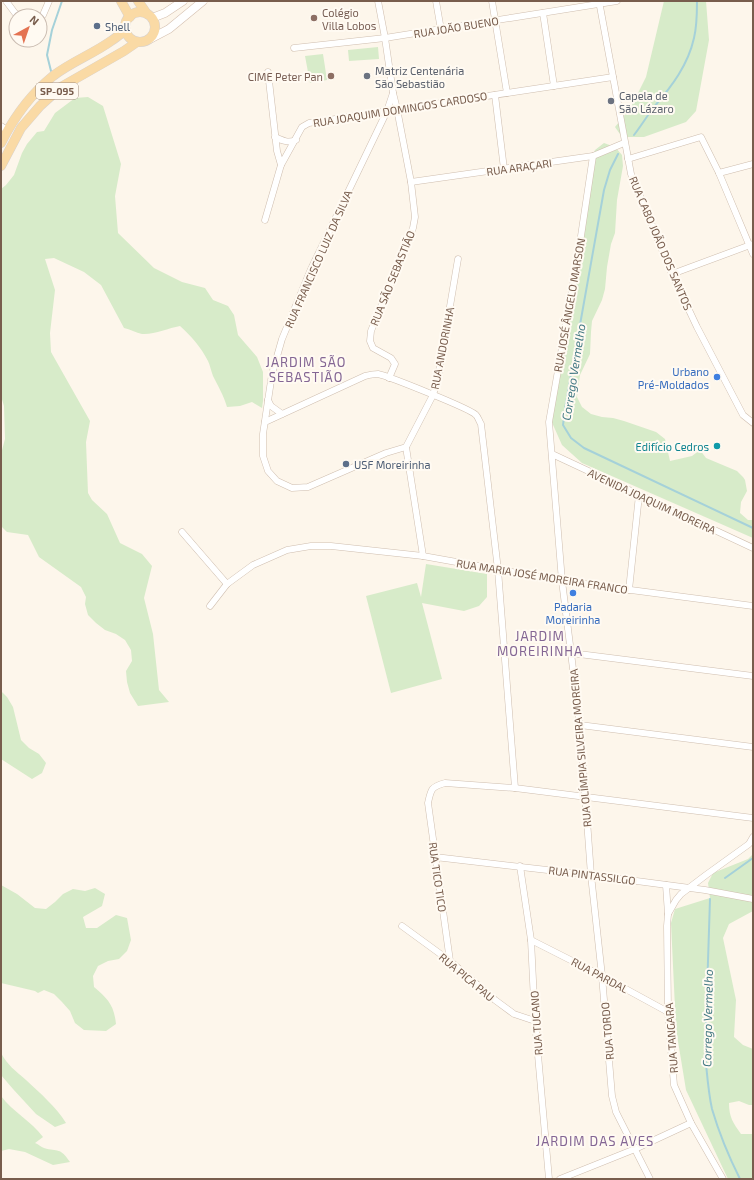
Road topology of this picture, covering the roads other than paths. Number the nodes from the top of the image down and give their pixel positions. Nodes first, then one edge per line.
1 (121, 1) edge
2 (138, 1) edge
3 (183, 1) edge
4 (203, 1) edge
5 (378, 1) edge
6 (436, 1) edge
7 (492, 1) edge
8 (617, 1) edge
9 (599, 2) edge
10 (543, 13) junction
11 (149, 16) junction
12 (130, 17) junction
13 (495, 20) junction
14 (126, 30) junction
15 (441, 30) junction
16 (385, 38) junction
17 (150, 39) junction
18 (137, 42) junction
19 (294, 48) dead end
20 (268, 72) dead end
21 (613, 77) junction
22 (554, 86) junction
23 (393, 93) junction
24 (507, 93) junction
25 (495, 95) junction
26 (398, 109) junction
27 (387, 111) junction
28 (4, 128) edge
29 (276, 137) junction
30 (296, 140) junction
31 (1, 142) edge
32 (624, 143) junction
33 (593, 156) junction
34 (628, 159) junction
35 (753, 164) edge
36 (1, 166) edge
37 (280, 166) junction
38 (504, 169) junction
39 (719, 173) junction
40 (411, 182) junction
41 (265, 220) dead end
42 (751, 244) edge
43 (753, 254) edge
44 (458, 259) dead end
45 (672, 274) junction
46 (389, 378) junction
47 (433, 395) junction
48 (268, 400) junction
49 (282, 414) junction
50 (265, 422) junction
51 (753, 423) edge
52 (406, 447) junction
53 (552, 454) junction
54 (639, 495) junction
55 (182, 532) dead end
56 (753, 548) edge
57 (423, 556) junction
58 (498, 570) junction
59 (562, 582) junction
60 (227, 584) junction
61 (630, 590) junction
62 (210, 606) dead end
63 (753, 606) edge
64 (571, 653) junction
65 (753, 676) edge
66 (580, 725) junction
67 (753, 747) edge
68 (515, 788) junction
69 (585, 797) junction
70 (753, 818) edge
71 (753, 837) edge
72 (436, 857) junction
73 (520, 866) junction
74 (591, 874) junction
75 (706, 874) junction
76 (666, 885) junction
77 (688, 888) junction
78 (705, 890) junction
79 (751, 898) edge
80 (668, 914) junction
81 (402, 926) dead end
82 (531, 940) junction
83 (450, 961) junction
84 (602, 976) junction
85 (668, 1012) junction
86 (535, 1021) junction
87 (691, 1123) junction
88 (635, 1149) junction
89 (549, 1179) edge
90 (560, 1179) edge
91 (650, 1179) edge
92 (723, 1179) edge

1 - 12 main road
2 - 11 main road
3 - 11 street
4 - 17 street
5 - 16 street, RUA SÃO SEBASTIÃO
6 - 15 street
7 - 13 street
8 - 9 street, RUA JOÃO BUENO
9 - 10 street, RUA JOÃO BUENO
9 - 21 street, RUA CABO JOÃO DOS SANTOS
10 - 13 street, RUA JOÃO BUENO
10 - 22 street
11 - 12 main road
11 - 17 main road
12 - 14 main road
13 - 15 street, RUA JOÃO BUENO
13 - 24 street
14 - 18 main road
14 - 28 main road, SP-095
15 - 16 street, RUA JOÃO BUENO
16 - 19 street, RUA JOÃO BUENO
16 - 23 street, RUA SÃO SEBASTIÃO
17 - 18 main road, SP-095
18 - 36 main road, SP-095
20 - 29 street
21 - 22 street, RUA JOAQUIM DOMINGOS CARDOSO
21 - 32 street, RUA CABO JOÃO DOS SANTOS
22 - 24 street, RUA JOAQUIM DOMINGOS CARDOSO
23 - 26 street, RUA SÃO SEBASTIÃO
23 - 27 street, RUA FRANCISCO LUIZ DA SILVA
24 - 25 street, RUA JOAQUIM DOMINGOS CARDOSO
25 - 26 street, RUA JOAQUIM DOMINGOS CARDOSO
25 - 38 street
26 - 27 street, RUA JOAQUIM DOMINGOS CARDOSO
26 - 40 street, RUA SÃO SEBASTIÃO
27 - 30 street, RUA JOAQUIM DOMINGOS CARDOSO
27 - 48 street, RUA FRANCISCO LUIZ DA SILVA
28 - 31 main road, SP-095
29 - 30 street
29 - 37 street
30 - 37 street, RUA JOAQUIM DOMINGOS CARDOSO
32 - 33 street, RUA ARAÇARI
32 - 34 street, RUA CABO JOÃO DOS SANTOS
33 - 38 street, RUA ARAÇARI
33 - 53 street, RUA JOSÉ ÂNGELO MARSON
34 - 39 street
34 - 45 street, RUA CABO JOÃO DOS SANTOS
35 - 39 street
37 - 41 street
38 - 40 street, RUA ARAÇARI
39 - 42 street
40 - 46 street, RUA SÃO SEBASTIÃO
42 - 43 street
42 - 45 street
44 - 47 street, RUA ANDORINHA
45 - 51 street, RUA CABO JOÃO DOS SANTOS
46 - 47 street
46 - 49 street
47 - 52 street, RUA ANDORINHA
47 - 58 street
48 - 49 street
48 - 50 street, RUA FRANCISCO LUIZ DA SILVA
49 - 50 street
50 - 52 street, RUA FRANCISCO LUIZ DA SILVA
52 - 57 street
53 - 54 street, AVENIDA JOAQUIM MOREIRA
53 - 59 street, RUA OLÍMPIA SILVEIRA MOREIRA
54 - 56 street, AVENIDA JOAQUIM MOREIRA
54 - 61 street
55 - 60 street
57 - 58 street, RUA MARIA JOSÉ MOREIRA FRANCO
57 - 60 street, RUA MARIA JOSÉ MOREIRA FRANCO
58 - 59 street, RUA MARIA JOSÉ MOREIRA FRANCO
58 - 68 street
59 - 61 street, RUA MARIA JOSÉ MOREIRA FRANCO
59 - 64 street, RUA OLÍMPIA SILVEIRA MOREIRA
60 - 62 street, RUA MARIA JOSÉ MOREIRA FRANCO
61 - 63 street, RUA MARIA JOSÉ MOREIRA FRANCO
64 - 65 street
64 - 66 street, RUA OLÍMPIA SILVEIRA MOREIRA
66 - 67 street
66 - 69 street, RUA OLÍMPIA SILVEIRA MOREIRA
68 - 69 street
68 - 72 street, RUA TICO TICO
69 - 70 street
69 - 74 street, RUA OLÍMPIA SILVEIRA MOREIRA
71 - 75 street
72 - 73 street, RUA PINTASSILGO
72 - 83 street, RUA TICO TICO
73 - 74 street, RUA PINTASSILGO
73 - 82 street, RUA TUCANO
74 - 76 street, RUA PINTASSILGO
74 - 84 street, RUA TORDO
75 - 77 street
75 - 78 street
76 - 77 street, RUA PINTASSILGO
76 - 80 street, RUA TANGARA
77 - 78 street, RUA PINTASSILGO
77 - 80 street
78 - 79 street, RUA PINTASSILGO
80 - 85 street, RUA TANGARA
81 - 83 street, RUA PICA PAU
82 - 84 street, RUA PARDAL
82 - 86 street, RUA TUCANO
83 - 86 street, RUA PICA PAU
84 - 85 street, RUA PARDAL
84 - 88 street, RUA TORDO
85 - 87 street, RUA TANGARA
86 - 89 street, RUA TUCANO
87 - 88 street
87 - 92 street, RUA TANGARA
88 - 90 street
88 - 91 street, RUA TORDO

